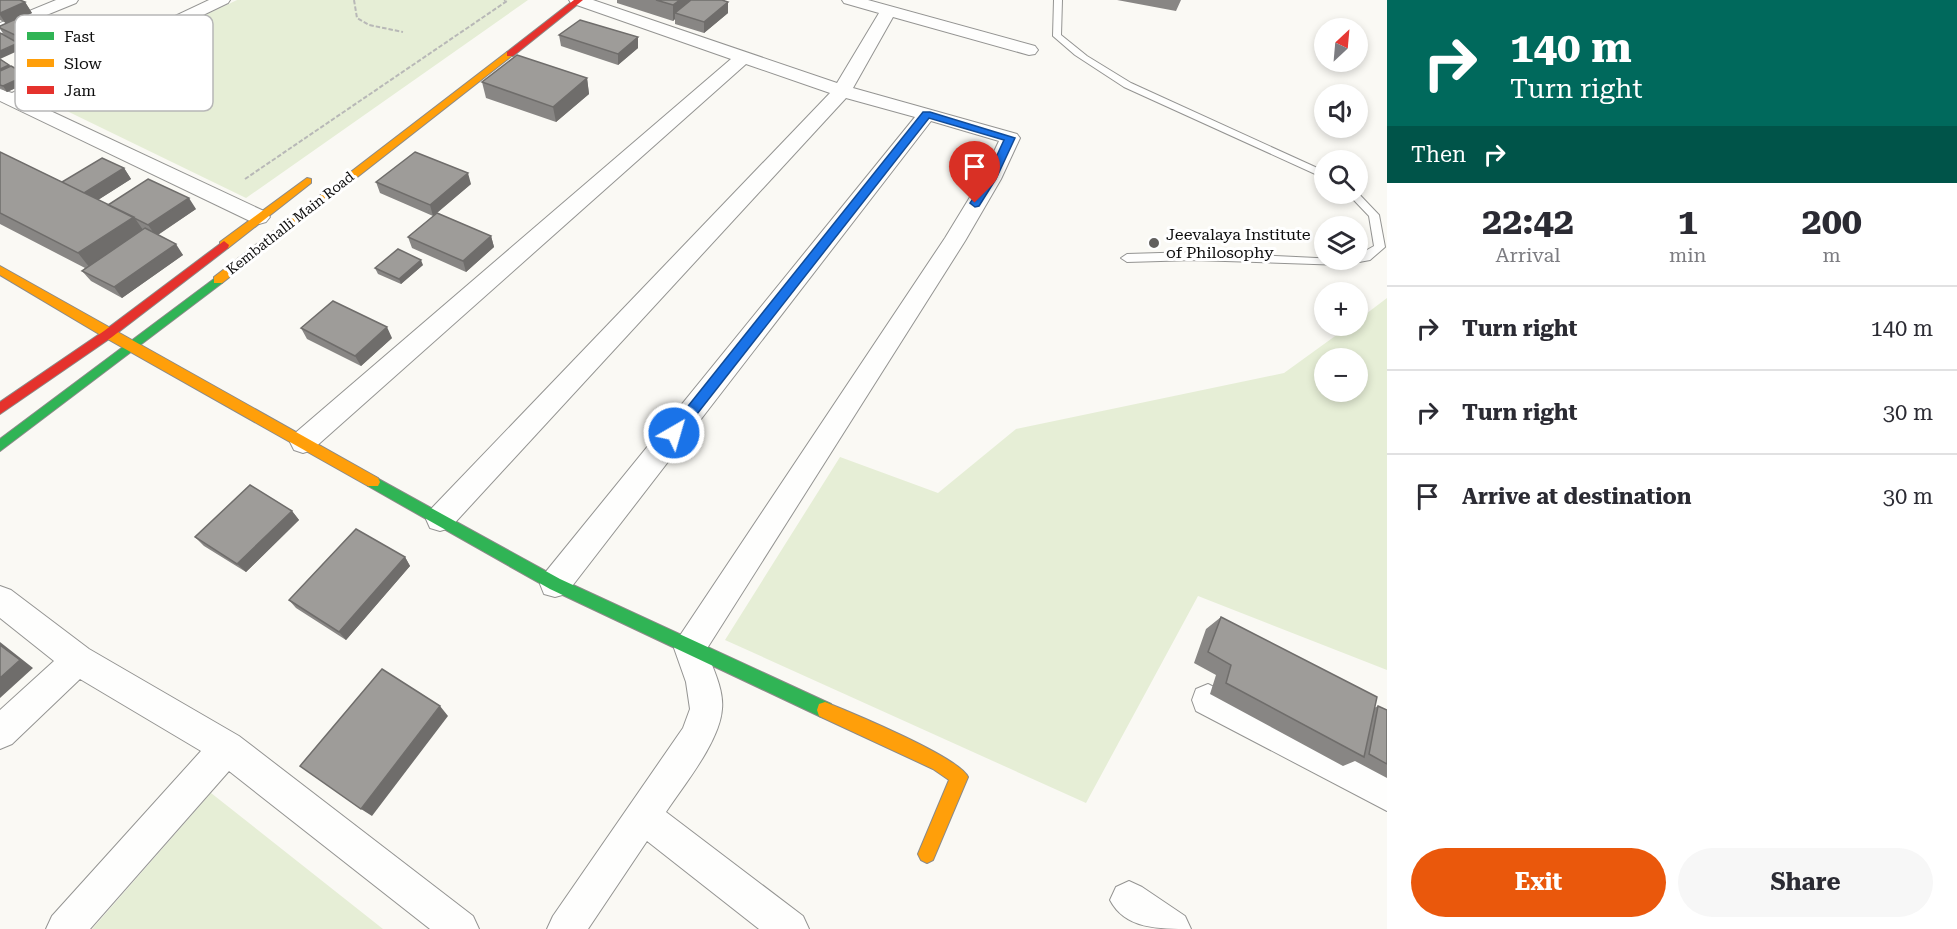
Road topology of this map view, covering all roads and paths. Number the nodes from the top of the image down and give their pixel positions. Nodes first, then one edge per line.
1 (70, 0) edge
2 (222, 0) edge
3 (354, 0) edge
4 (504, 0) edge
5 (558, 0) edge
6 (578, 0) edge
7 (850, 0) edge
8 (1054, 1) edge
9 (888, 10) junction
10 (540, 13) dead end
11 (34, 15) edge
12 (189, 15) edge
13 (15, 23) edge
14 (0, 29) edge
15 (403, 32) dead end
16 (1029, 50) dead end
17 (744, 57) junction
18 (842, 91) junction
19 (36, 111) edge
20 (927, 114) junction
21 (1314, 170) edge
22 (315, 175) dead end
23 (245, 179) dead end
24 (1365, 204) edge
25 (259, 217) junction
26 (1368, 256) edge
27 (1127, 258) dead end
28 (1314, 260) edge
29 (0, 270) edge
30 (108, 334) junction
31 (132, 347) junction
32 (0, 409) edge
33 (303, 442) junction
34 (0, 446) edge
35 (440, 519) junction
36 (555, 584) junction
37 (0, 600) edge
38 (690, 648) junction
39 (78, 660) junction
40 (1208, 700) dead end
41 (0, 732) edge
42 (227, 748) junction
43 (1387, 794) edge
44 (644, 817) junction
45 (927, 854) dead end
46 (1129, 900) dead end
47 (65, 929) edge
48 (460, 929) edge
49 (566, 929) edge
50 (790, 929) edge
51 (1173, 929) edge

1 - 11 street
2 - 12 street
3 - 15 path
4 - 23 path
5 - 10 street
6 - 17 street
6 - 31 street, Kembathalli Main Road
7 - 9 street
8 - 21 lane
9 - 16 street
9 - 18 street
13 - 14 street
17 - 18 street
17 - 33 street
18 - 20 street
18 - 35 street
19 - 25 street
20 - 36 street
20 - 38 street
22 - 25 street, Kembathalli Main Road
24 - 26 lane
25 - 30 street, Kembathalli Main Road
27 - 28 lane
29 - 30 street
30 - 31 street
30 - 32 street, Kembathalli Main Road
31 - 33 street
31 - 34 street, Kembathalli Main Road
33 - 35 street
35 - 36 street
36 - 38 street
37 - 39 street
38 - 44 street
38 - 45 street
39 - 41 street
39 - 42 street
40 - 43 street
42 - 47 street
42 - 48 street
44 - 49 street
44 - 50 street
46 - 51 street

